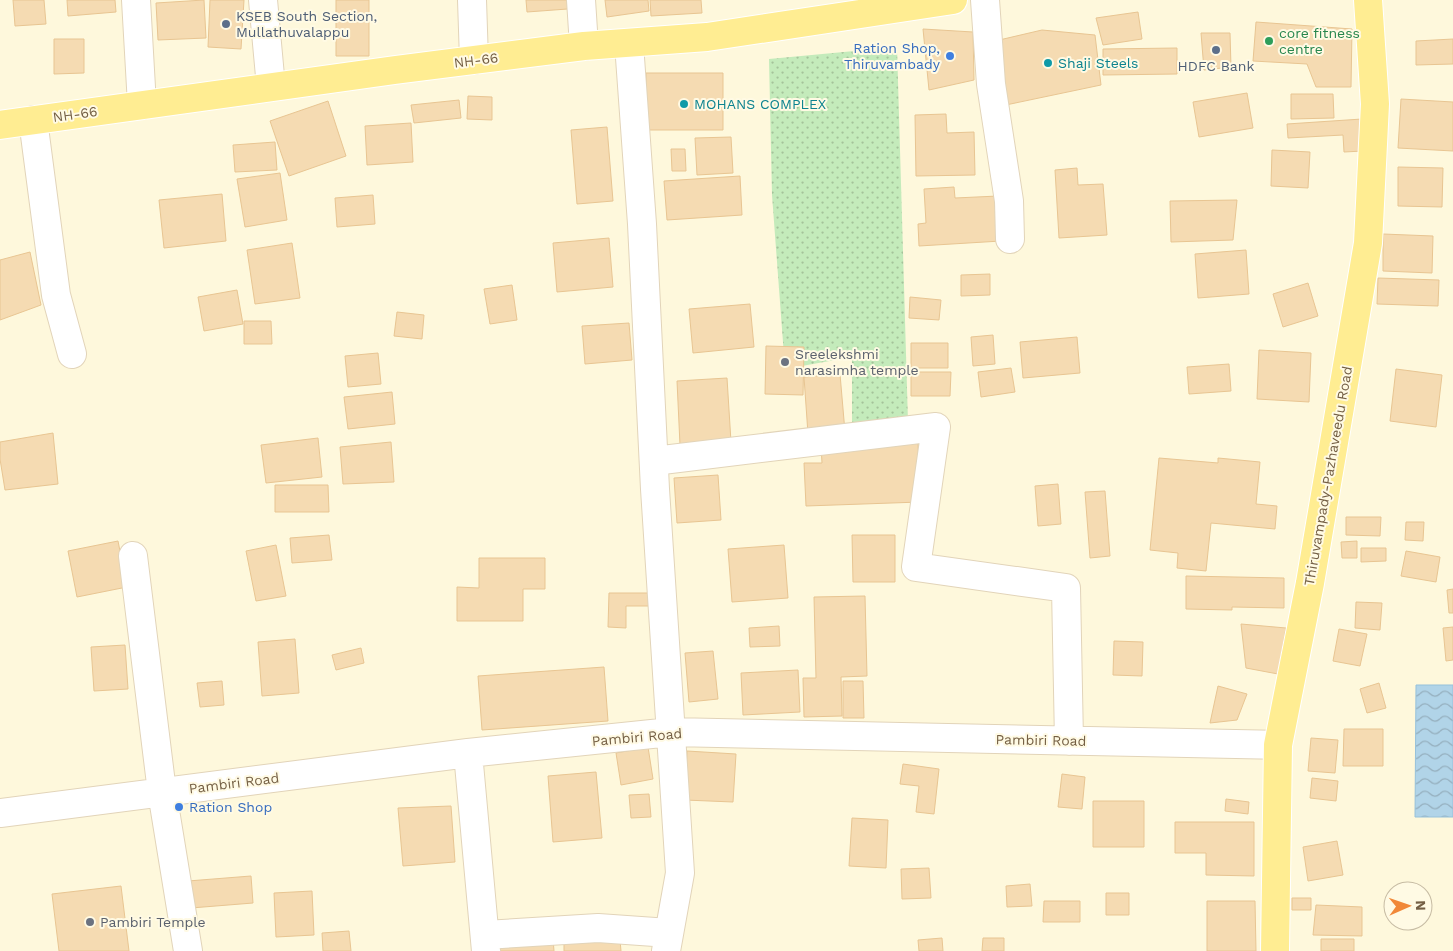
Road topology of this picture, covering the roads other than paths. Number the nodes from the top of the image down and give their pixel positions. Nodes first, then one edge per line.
1 (136, 0) edge
2 (263, 0) edge
3 (472, 0) edge
4 (581, 0) edge
5 (953, 0) edge
6 (985, 0) edge
7 (1368, 0) edge
8 (629, 44) junction
9 (584, 46) junction
10 (474, 60) junction
11 (271, 87) junction
12 (142, 105) junction
13 (32, 120) junction
14 (0, 125) edge
15 (1010, 239) dead end
16 (72, 354) dead end
17 (654, 461) junction
18 (133, 556) dead end
19 (671, 732) junction
20 (1069, 741) junction
21 (1278, 745) junction
22 (468, 753) junction
23 (162, 792) junction
24 (0, 813) edge
25 (668, 942) edge
26 (486, 943) edge
27 (188, 951) edge
28 (1275, 951) edge

1 - 12 street
2 - 11 street
3 - 10 street
4 - 9 street
5 - 8 main road, NH-66
6 - 15 street
7 - 21 main road, Thiruvampady-Pazhaveedu Road
8 - 9 main road, NH-66
8 - 17 street
9 - 10 main road, NH-66
10 - 11 main road, NH-66
11 - 12 main road, NH-66
12 - 13 main road, NH-66
13 - 14 main road, NH-66
13 - 16 street
17 - 19 street
17 - 20 street
18 - 23 street
19 - 20 street, Pambiri Road
19 - 22 street, Pambiri Road
19 - 25 street
20 - 21 street, Pambiri Road
21 - 28 main road, Thiruvampady-Pazhaveedu Road
22 - 23 street, Pambiri Road
22 - 26 street
23 - 24 street, Pambiri Road
23 - 27 street
25 - 26 street

